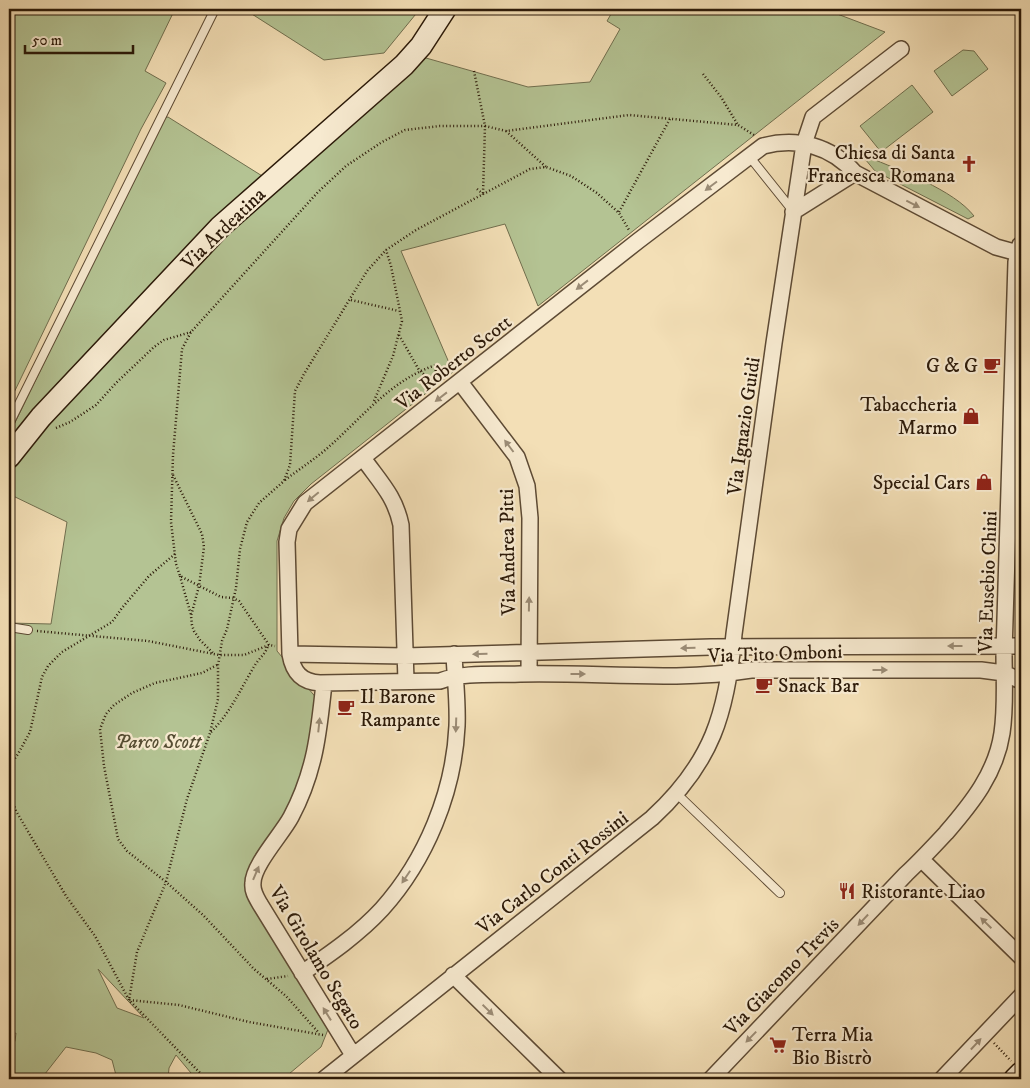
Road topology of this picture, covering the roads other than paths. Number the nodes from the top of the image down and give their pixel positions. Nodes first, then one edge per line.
1 (215, 9) edge
2 (445, 9) edge
3 (901, 49) dead end
4 (804, 144) junction
5 (749, 156) junction
6 (854, 173) junction
7 (794, 212) junction
8 (1019, 248) edge
9 (460, 382) junction
10 (9, 424) edge
11 (9, 457) edge
12 (363, 458) junction
13 (9, 627) edge
14 (28, 630) road end
15 (1004, 646) junction
16 (1021, 646) edge
17 (733, 647) junction
18 (529, 652) junction
19 (290, 654) junction
20 (454, 654) junction
21 (405, 656) junction
22 (1004, 673) junction
23 (529, 674) junction
24 (730, 674) junction
25 (456, 676) junction
26 (1021, 681) edge
27 (406, 682) junction
28 (324, 683) junction
29 (677, 794) junction
30 (922, 860) junction
31 (780, 893) dead end
32 (1021, 957) edge
33 (302, 973) junction
34 (454, 975) junction
35 (1021, 996) edge
36 (353, 1055) junction
37 (324, 1079) edge
38 (559, 1079) edge
39 (711, 1079) edge
40 (942, 1079) edge

1 - 10 lane
2 - 11 street, Via Ardeatina
3 - 4 street, Via Ignazio Guidi
4 - 5 street, Via Roberto Scott
4 - 6 street
4 - 7 street, Via Ignazio Guidi
5 - 7 lane
5 -> 9 street, Via Roberto Scott
6 - 7 street
6 -> 8 street
7 - 17 street, Via Ignazio Guidi
8 - 15 street, Via Eusebio Chini
9 -> 12 street, Via Roberto Scott
18 -> 9 street, Via Andrea Pitti
12 -> 19 street, Via Roberto Scott
12 - 21 street
13 - 14 lane
15 - 16 street, Via Tito Omboni
15 -> 17 street, Via Tito Omboni
15 - 22 street, Via Eusebio Chini
17 -> 18 street, Via Tito Omboni
17 - 24 street, Via Carlo Conti Rossini
18 -> 20 street, Via Tito Omboni
18 - 23 street
19 - 21 street, Via Tito Omboni
19 - 28 street, Via Tito Omboni
20 - 21 street, Via Tito Omboni
20 - 25 street
21 - 27 street
24 -> 22 street, Via Tito Omboni
22 - 26 street, Via Tito Omboni
22 - 30 street, Via Giacomo Trevis
23 -> 24 street, Via Tito Omboni
23 - 25 street, Via Tito Omboni
24 - 29 street, Via Carlo Conti Rossini
25 - 27 street, Via Tito Omboni
25 -> 33 street
27 - 28 street, Via Tito Omboni
33 -> 28 street, Via Girolamo Segato
29 - 31 lane
29 - 34 street, Via Carlo Conti Rossini
32 -> 30 street
30 -> 39 street, Via Giacomo Trevis
36 -> 33 street, Via Girolamo Segato
34 - 36 street, Via Carlo Conti Rossini
34 -> 38 street
40 -> 35 street
36 - 37 street, Via Carlo Conti Rossini

